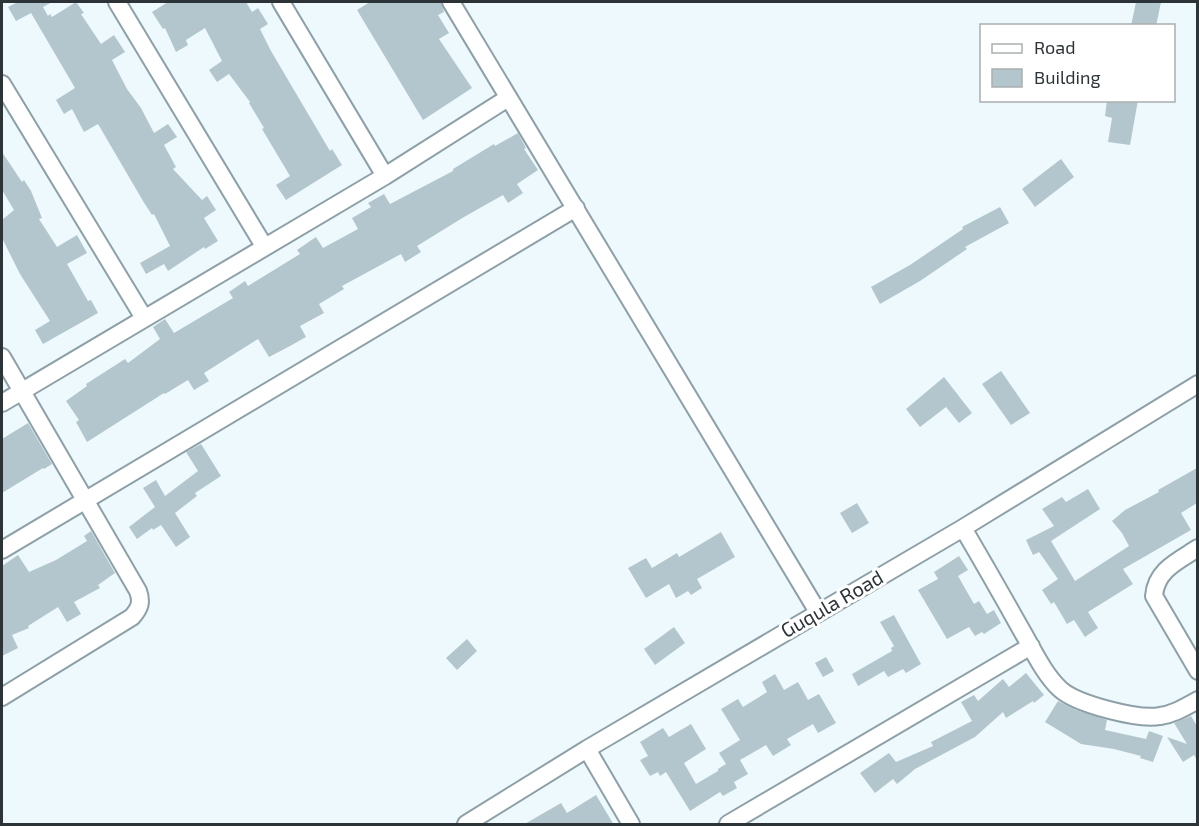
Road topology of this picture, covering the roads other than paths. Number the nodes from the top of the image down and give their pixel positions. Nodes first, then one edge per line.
1 (117, 2) edge
2 (281, 2) edge
3 (456, 3) edge
4 (2, 84) edge
5 (508, 98) junction
6 (384, 176) junction
7 (576, 208) junction
8 (264, 246) junction
9 (144, 318) junction
10 (2, 357) edge
11 (1197, 384) edge
12 (22, 391) junction
13 (2, 403) edge
14 (85, 500) junction
15 (963, 528) junction
16 (1197, 548) edge
17 (2, 550) edge
18 (818, 612) junction
19 (1031, 646) junction
20 (1197, 671) edge
21 (2, 697) edge
22 (1197, 700) edge
23 (587, 749) junction
24 (466, 825) edge
25 (631, 825) edge
26 (728, 825) edge

1 - 8 street
2 - 6 street
3 - 5 street
4 - 9 street
5 - 6 street
5 - 7 street
6 - 8 street
7 - 14 street
7 - 18 street
8 - 9 street
9 - 12 street
10 - 12 street
11 - 15 street, Guqula Road
12 - 13 street
12 - 14 street
14 - 17 street
14 - 21 street
15 - 18 street, Guqula Road
15 - 19 street
16 - 20 street
18 - 23 street, Guqula Road
19 - 22 street
19 - 26 street
23 - 24 street, Guqula Road
23 - 25 street

